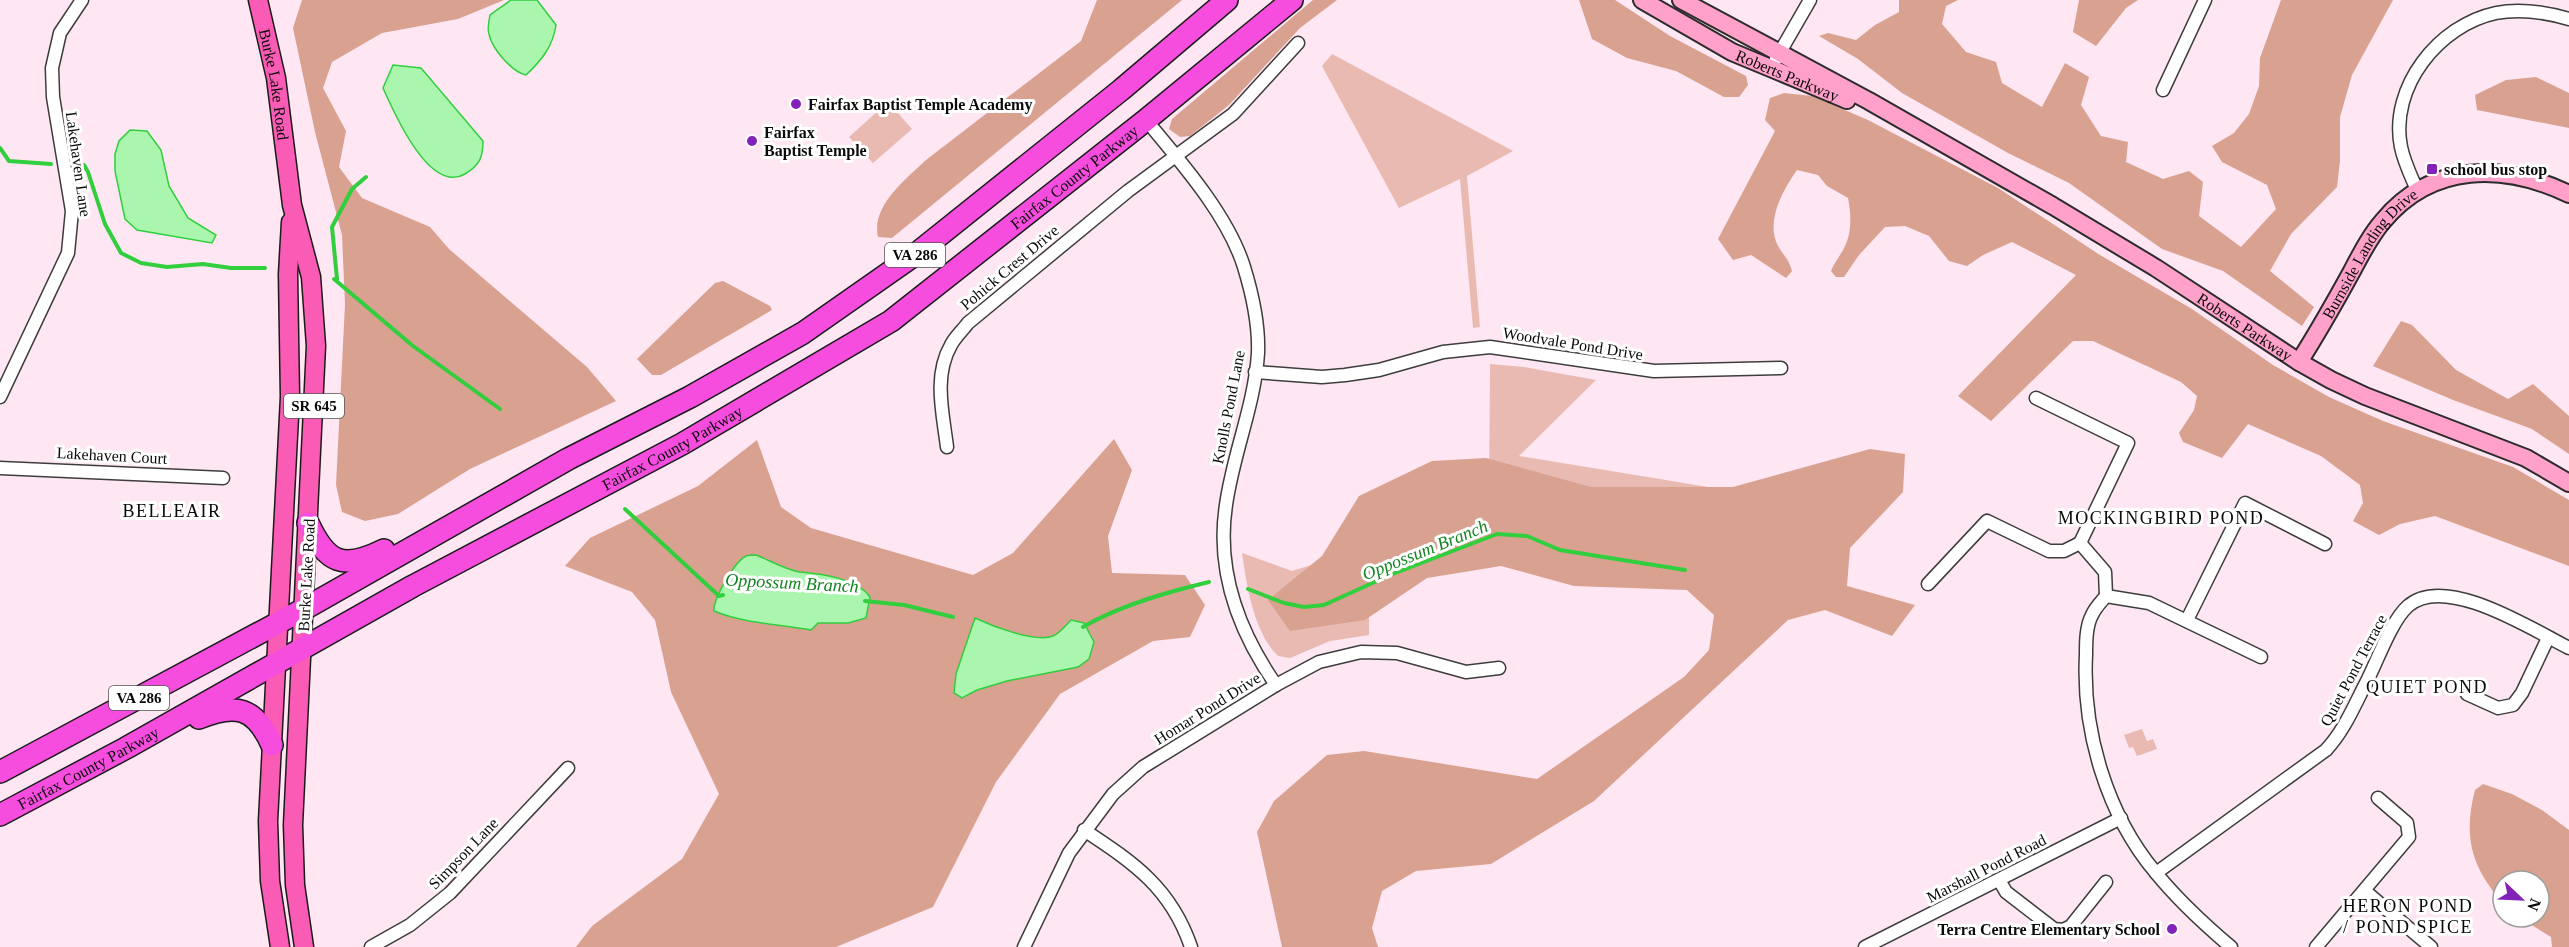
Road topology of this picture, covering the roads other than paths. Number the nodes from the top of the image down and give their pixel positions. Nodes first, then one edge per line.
1 (82, 0) edge
2 (258, 0) edge
3 (1227, 0) edge
4 (1292, 0) edge
5 (1642, 0) edge
6 (1681, 0) edge
7 (1810, 0) edge
8 (2205, 0) edge
9 (2569, 19) edge
10 (1298, 43) dead end
11 (1778, 54) junction
12 (1770, 69) junction
13 (2163, 90) dead end
14 (1146, 120) junction
15 (1938, 141) junction
16 (1175, 156) junction
17 (2417, 190) junction
18 (2569, 194) edge
19 (292, 205) junction
20 (2299, 362) junction
21 (1781, 368) dead end
22 (1255, 372) junction
23 (0, 397) edge
24 (2036, 398) dead end
25 (947, 447) dead end
26 (0, 468) edge
27 (223, 478) dead end
28 (2569, 483) edge
29 (457, 521) junction
30 (308, 523) junction
31 (2080, 543) junction
32 (2325, 544) dead end
33 (1928, 584) dead end
34 (2106, 596) junction
35 (304, 609) junction
36 (2187, 621) junction
37 (278, 622) junction
38 (2548, 638) junction
39 (302, 648) junction
40 (2569, 648) edge
41 (2261, 657) dead end
42 (276, 663) junction
43 (1498, 669) dead end
44 (1276, 685) junction
45 (2467, 694) dead end
46 (272, 745) junction
47 (126, 747) junction
48 (568, 768) dead end
49 (0, 772) edge
50 (2378, 798) dead end
51 (0, 815) edge
52 (2121, 818) junction
53 (1084, 830) junction
54 (2156, 873) junction
55 (1999, 880) junction
56 (2106, 882) dead end
57 (2365, 891) junction
58 (280, 947) edge
59 (304, 947) edge
60 (371, 947) edge
61 (1024, 947) edge
62 (1191, 947) edge
63 (1867, 947) edge
64 (2231, 947) edge
65 (2316, 947) edge
66 (2431, 947) edge

1 - 23 street, Lakehaven Lane
2 - 19 main road, Burke Lake Road / SR 645
3 - 29 highway, VA 286
4 - 14 highway, Fairfax County Parkway / VA 286
5 - 12 main road, Roberts Parkway
6 - 11 main road, Roberts Parkway
7 - 11 street
8 - 13 street
9 - 17 street
10 - 16 street, Pohick Crest Drive
11 - 12 street
11 - 15 main road, Roberts Parkway
12 - 15 main road, Roberts Parkway
14 - 16 street, Knolls Pond Lane
14 - 39 highway, Fairfax County Parkway / VA 286
15 - 20 main road, Roberts Parkway
16 - 22 street, Knolls Pond Lane
16 - 25 street, Pohick Crest Drive
17 - 18 main road, Burnside Landing Drive
17 - 20 main road, Burnside Landing Drive
19 - 30 main road, Burke Lake Road / SR 645
19 - 37 main road, Burke Lake Road / SR 645
20 - 28 main road, Roberts Parkway
21 - 22 street, Woodvale Pond Drive
22 - 44 street, Knolls Pond Lane
24 - 31 street
26 - 27 street, Lakehaven Court
29 - 30 highway
29 - 35 highway, VA 286
30 - 35 main road, Burke Lake Road / SR 645
31 - 33 street
31 - 34 street
32 - 36 street
34 - 36 street
34 - 52 street
35 - 37 highway, VA 286
35 - 39 main road, Burke Lake Road / SR 645
36 - 41 street
37 - 42 main road, Burke Lake Road / SR 645
37 - 49 highway, VA 286
38 - 40 street, Quiet Pond Terrace
38 - 45 street
38 - 54 street, Quiet Pond Terrace
39 - 42 highway, Fairfax County Parkway / VA 286
39 - 59 main road, Burke Lake Road / SR 645
42 - 46 main road, Burke Lake Road / SR 645
42 - 47 highway, Fairfax County Parkway / VA 286
43 - 44 street, Homar Pond Drive
44 - 53 street, Homar Pond Drive
46 - 47 highway
46 - 58 main road, Burke Lake Road / SR 645
47 - 51 highway, Fairfax County Parkway / VA 286
48 - 60 street, Simpson Lane
50 - 57 street
52 - 54 street
52 - 55 street, Marshall Pond Road
53 - 61 street, Homar Pond Drive
53 - 62 street
54 - 64 street
55 - 56 street
55 - 63 street, Marshall Pond Road
57 - 65 street
57 - 66 street

